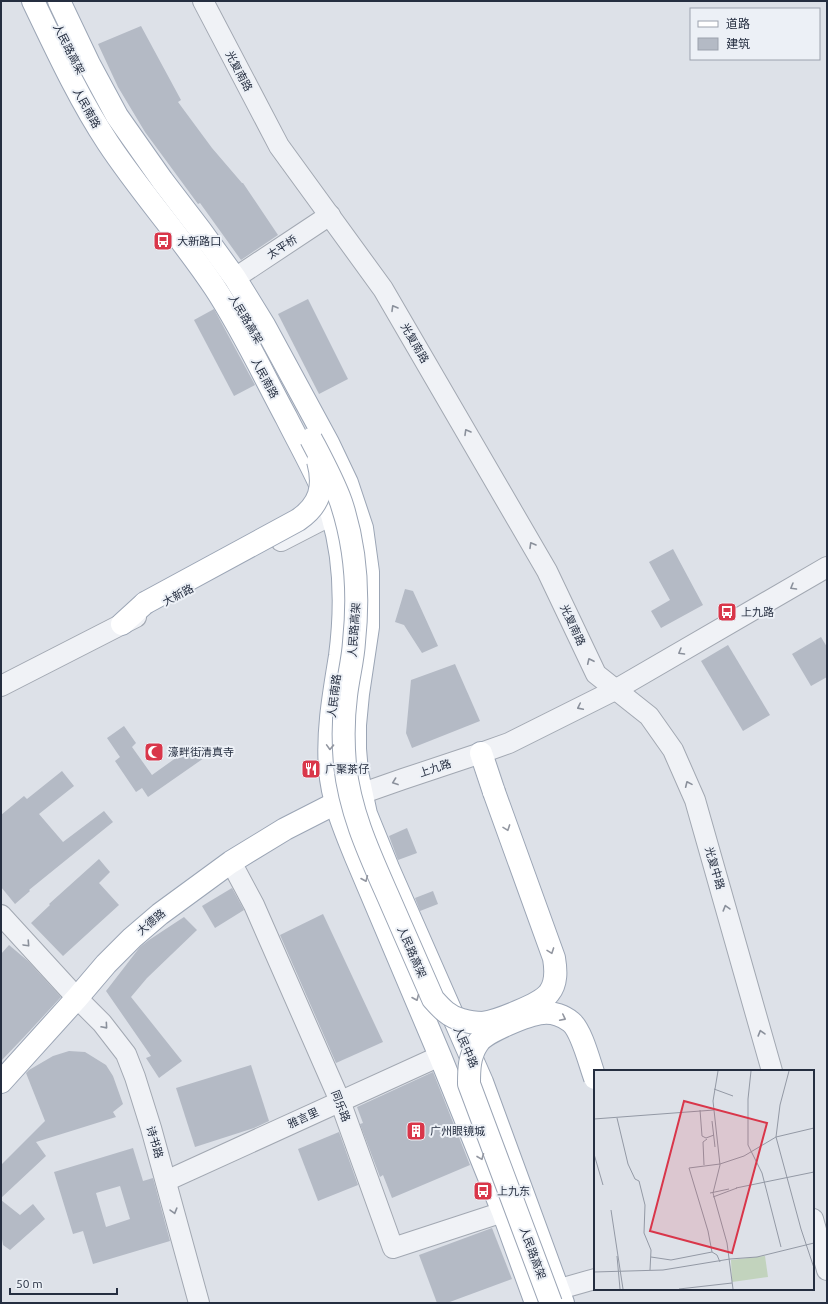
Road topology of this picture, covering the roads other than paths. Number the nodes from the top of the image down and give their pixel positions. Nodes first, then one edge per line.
1 (33, 1) edge
2 (45, 1) edge
3 (59, 1) edge
4 (203, 1) edge
5 (330, 215) junction
6 (235, 278) junction
7 (311, 439) junction
8 (354, 503) junction
9 (332, 514) junction
10 (827, 567) edge
11 (122, 624) junction
12 (1, 686) edge
13 (615, 690) junction
14 (481, 753) junction
15 (362, 794) junction
16 (336, 803) junction
17 (231, 862) junction
18 (1, 915) edge
19 (77, 998) junction
20 (433, 999) junction
21 (440, 1056) junction
22 (772, 1070) edge
23 (594, 1075) edge
24 (1, 1082) edge
25 (469, 1084) junction
26 (340, 1101) junction
27 (166, 1181) junction
28 (503, 1212) junction
29 (827, 1212) edge
30 (814, 1218) edge
31 (814, 1222) edge
32 (827, 1270) edge
33 (594, 1279) edge
34 (549, 1299) edge
35 (199, 1303) edge

1 - 9 main road, 人民南路
2 - 7 main road, 人民路高架
3 - 6 main road, 人民南路
4 - 5 street, 光复南路
5 - 6 street, 太平桥
13 -> 5 street, 光复南路
6 - 8 main road, 人民南路
7 - 11 main road, bridge
7 - 20 main road, 人民路高架, bridge
8 - 9 street, 大新路
8 - 15 main road, 人民南路
9 - 11 street, 大新路
9 -> 16 main road, 人民南路
10 -> 13 street, 上九路
11 - 12 street, 大新路
13 -> 14 street, 上九路
22 -> 13 street, 光复中路
14 -> 15 street, 上九路
14 -> 20 main road, bridge
15 - 16 street, 上九路
15 - 34 main road, 人民中路
16 - 17 main road, 大德路
16 -> 21 main road
17 - 19 main road, 大德路
17 - 26 street, 同乐路
18 -> 19 street, 诗书路
19 - 24 main road, 大德路
19 -> 27 street, 诗书路
20 - 25 main road, 人民路高架, bridge
21 - 26 street, 雅言里
21 -> 28 main road
25 -> 23 main road, bridge
25 - 34 main road, 人民路高架, bridge
26 - 27 street, 雅言里
26 - 28 street, 同乐路
27 -> 35 street, 诗书路
28 - 34 main road
29 - 30 street
31 - 32 street
33 - 34 street

